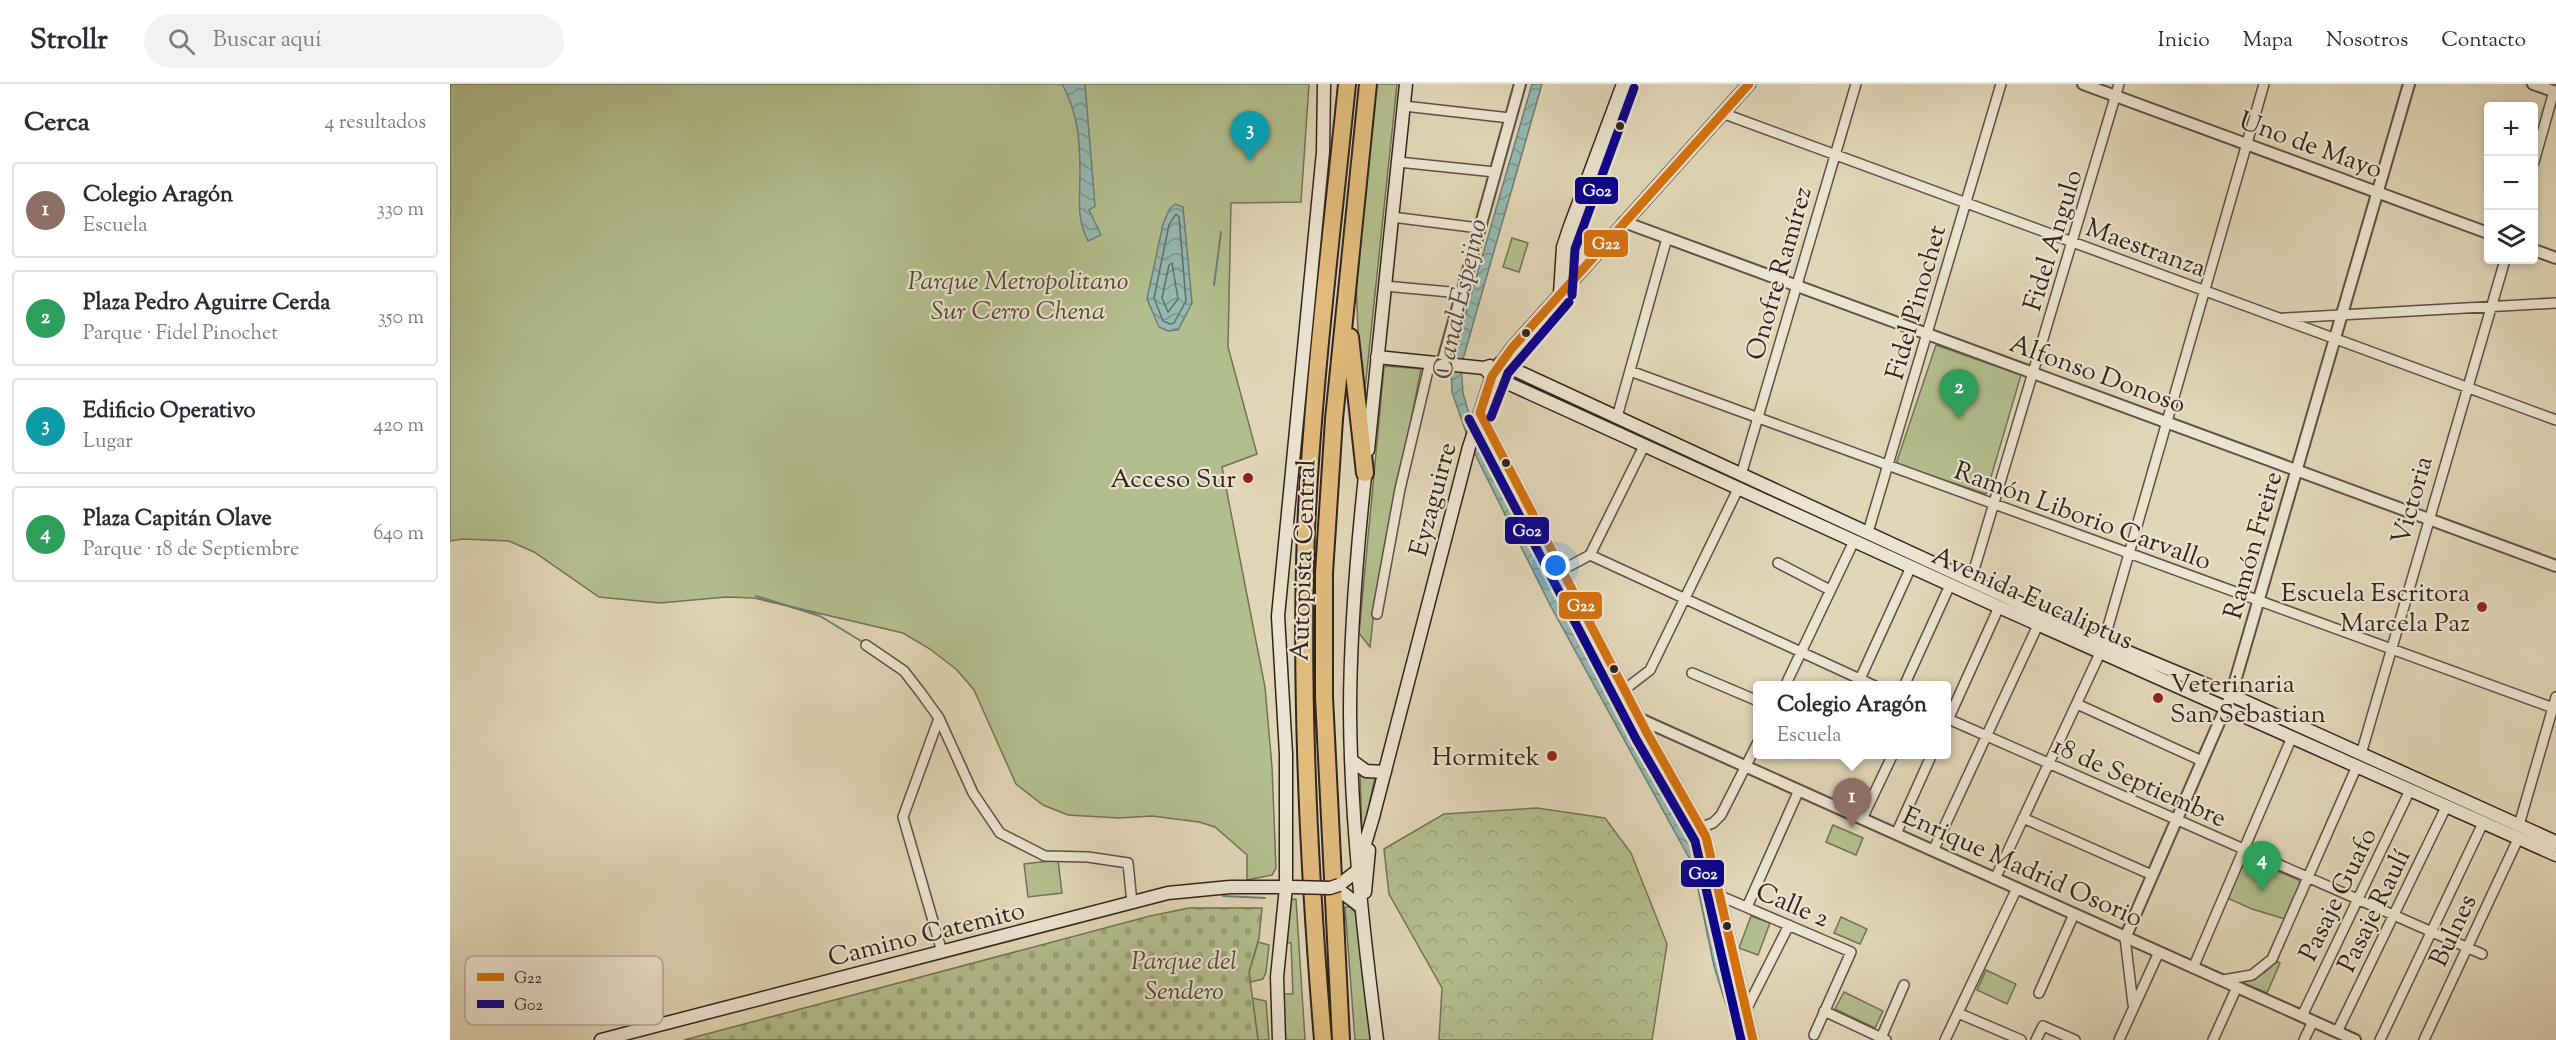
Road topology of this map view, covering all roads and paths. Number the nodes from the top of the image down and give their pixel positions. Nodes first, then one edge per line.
1 (1324, 84) edge
2 (1347, 84) edge
3 (1368, 84) edge
4 (1406, 84) edge
5 (1520, 84) edge
6 (1623, 84) edge
7 (1749, 84) edge
8 (1856, 84) edge
9 (2001, 84) edge
10 (2083, 84) edge
11 (2119, 84) edge
12 (2264, 84) edge
13 (2409, 84) edge
14 (2533, 84) edge
15 (2555, 89) edge
16 (2116, 96) junction
17 (1404, 106) junction
18 (1722, 113) junction
19 (1510, 118) junction
20 (2247, 145) junction
21 (1835, 156) junction
22 (2536, 156) edge
23 (1398, 162) junction
24 (1495, 172) junction
25 (2378, 193) junction
26 (1966, 203) junction
27 (1392, 217) junction
28 (1624, 222) junction
29 (1479, 228) junction
30 (2484, 232) edge
31 (1666, 237) junction
32 (2073, 242) junction
33 (1563, 247) junction
34 (2538, 251) edge
35 (2556, 258) edge
36 (1589, 261) junction
37 (2504, 264) edge
38 (1348, 283) junction
39 (1797, 285) junction
40 (1385, 286) junction
41 (2205, 291) junction
42 (1461, 293) junction
43 (1560, 294) junction
44 (2556, 303) edge
45 (2492, 305) junction
46 (2344, 313) junction
47 (2281, 318) junction
48 (1928, 334) junction
49 (2336, 339) junction
50 (1377, 357) junction
51 (1440, 363) junction
52 (1500, 363) junction
53 (1630, 371) junction
54 (1488, 372) junction
55 (2034, 373) junction
56 (2468, 387) junction
57 (1617, 417) junction
58 (1758, 417) junction
59 (1478, 418) junction
60 (2556, 420) edge
61 (2167, 423) junction
62 (1644, 446) junction
63 (1888, 466) junction
64 (2297, 471) junction
65 (1365, 473) junction
66 (1741, 475) junction
67 (1738, 489) junction
68 (1994, 505) junction
69 (2429, 519) junction
70 (1868, 532) junction
71 (1854, 541) junction
72 (2129, 554) junction
73 (1590, 555) junction
74 (1778, 563) dead end
75 (2556, 566) edge
76 (1911, 567) junction
77 (1562, 570) junction
78 (1971, 580) junction
79 (1950, 585) junction
80 (1830, 590) junction
81 (1685, 598) junction
82 (2259, 601) junction
83 (1999, 607) junction
84 (1377, 614) dead end
85 (2038, 625) junction
86 (866, 645) dead end
87 (2103, 646) junction
88 (2391, 650) junction
89 (1800, 652) junction
90 (1692, 673) dead end
91 (1860, 679) junction
92 (1787, 681) edge
93 (1864, 681) edge
94 (1906, 681) edge
95 (1624, 690) junction
96 (2231, 695) junction
97 (2556, 697) edge
98 (1753, 699) edge
99 (2077, 704) junction
100 (2225, 707) junction
101 (2554, 709) edge
102 (1951, 711) edge
103 (939, 718) junction
104 (1640, 718) junction
105 (1951, 722) edge
106 (1655, 725) junction
107 (1986, 736) junction
108 (2292, 737) junction
109 (1658, 750) junction
110 (1753, 752) edge
111 (2361, 754) junction
112 (1891, 759) edge
113 (1930, 759) edge
114 (1351, 760) junction
115 (2202, 761) junction
116 (2049, 764) junction
117 (1746, 766) junction
118 (2357, 766) junction
119 (2394, 768) junction
120 (1385, 772) junction
121 (2389, 781) junction
122 (1799, 790) junction
123 (2410, 790) junction
124 (2446, 807) junction
125 (1373, 818) junction
126 (2023, 818) junction
127 (1862, 819) junction
128 (2176, 820) junction
129 (2483, 823) junction
130 (2519, 825) junction
131 (1701, 827) junction
132 (1896, 834) junction
133 (2518, 839) junction
134 (2556, 842) edge
135 (2243, 849) junction
136 (1933, 851) junction
137 (2556, 855) edge
138 (1357, 871) junction
139 (2152, 875) junction
140 (2307, 878) junction
141 (1995, 879) junction
142 (1264, 886) junction
143 (1290, 887) junction
144 (1336, 887) junction
145 (2017, 888) junction
146 (1718, 895) junction
147 (2358, 898) junction
148 (1132, 903) junction
149 (1284, 906) junction
150 (1360, 906) junction
151 (1747, 907) junction
152 (2074, 914) junction
153 (2394, 914) junction
154 (1789, 925) junction
155 (2432, 931) junction
156 (1364, 936) junction
157 (2125, 938) junction
158 (2468, 948) junction
159 (942, 952) junction
160 (2159, 952) junction
161 (2482, 954) dead end
162 (2193, 968) junction
163 (2217, 979) junction
164 (1904, 986) dead end
165 (2237, 987) junction
166 (2039, 993) dead end
167 (2132, 1010) junction
168 (1824, 1011) junction
169 (1745, 1012) junction
170 (1958, 1013) junction
171 (2302, 1016) junction
172 (2313, 1021) junction
173 (663, 1024) edge
174 (659, 1025) edge
175 (2337, 1032) junction
176 (1814, 1035) dead end
177 (1884, 1039) edge
178 (601, 1040) edge
179 (1279, 1040) edge
180 (1323, 1040) edge
181 (1341, 1040) edge
182 (1377, 1040) edge
183 (1753, 1040) edge
184 (1945, 1040) edge
185 (2021, 1040) edge
186 (2036, 1040) edge
187 (2075, 1040) edge
188 (2119, 1040) edge
189 (2213, 1040) edge
190 (2304, 1040) edge
191 (2355, 1040) edge
192 (2380, 1040) edge
193 (2424, 1040) edge

1 - 143 main road
2 - 180 highway, Autopista Central
3 - 38 highway, Autopista Central
4 - 17 main road
5 - 19 street
6 - 33 main road
7 - 18 main road
8 - 21 street, Onofre Ramírez
9 - 26 street, Fidel Pinochet
10 - 16 street, Uno de Mayo
11 - 16 street, Fidel Angulo
12 - 20 street
13 - 25 street, Ramón Freire
14 - 15 street
15 - 22 street
16 - 20 street, Uno de Mayo
16 - 32 street, Fidel Angulo
17 - 19 street
17 - 23 main road
18 - 21 street, Maestranza
18 - 28 main road
19 - 24 street
20 - 25 street, Uno de Mayo
20 - 41 street
21 - 26 street, Maestranza
21 - 39 street, Onofre Ramírez
23 - 24 street
23 - 27 main road
24 - 29 street
25 - 30 street, Uno de Mayo
25 - 46 street, Ramón Freire
26 - 32 street, Maestranza
26 - 48 street, Fidel Pinochet
27 - 29 street
27 - 40 main road
28 - 31 street, Alfonso Donoso
28 - 36 main road
29 - 42 street
31 - 39 street, Alfonso Donoso
31 - 53 street
32 - 41 street, Maestranza
32 - 55 street, Fidel Angulo
33 - 36 main road
33 - 43 main road
34 - 35 street
36 - 43 main road
37 - 45 street, Victoria
38 - 65 highway
38 - 181 highway, Autopista Central
39 - 48 street, Alfonso Donoso
39 - 58 street, Onofre Ramírez
40 - 42 street
40 - 50 main road
41 - 47 street, Maestranza
41 - 61 street
42 - 51 street
43 - 52 main road
44 - 45 street
45 - 46 street
45 - 56 street, Victoria
46 - 47 street
46 - 49 street, Ramón Freire
47 - 49 street, Maestranza
48 - 55 street, Alfonso Donoso
48 - 63 street, Fidel Pinochet
49 - 56 street, Maestranza
49 - 64 street, Ramón Freire
50 - 51 main road
50 - 65 main road
51 - 54 main road
51 - 84 street
52 - 54 main road
52 - 57 main road, Avenida Eucaliptus
53 - 57 street
53 - 58 street, Ramón Liborio Carvallo
54 - 59 main road, Eyzaguirre
54 - 62 main road, Avenida Eucaliptus
55 - 61 street, Alfonso Donoso
55 - 68 street, Fidel Angulo
56 - 60 street, Maestranza
56 - 69 street, Victoria
57 - 66 main road, Avenida Eucaliptus
58 - 63 street, Ramón Liborio Carvallo
58 - 66 street, Onofre Ramírez
59 - 77 street
59 - 120 main road, Eyzaguirre
61 - 64 street, Alfonso Donoso
61 - 72 street
62 - 67 main road, Avenida Eucaliptus
62 - 73 street
63 - 68 street, Ramón Liborio Carvallo
63 - 70 street, Fidel Pinochet
64 - 69 street, Alfonso Donoso
64 - 82 street, Ramón Freire
65 - 114 main road
66 - 70 main road, Avenida Eucaliptus
67 - 71 main road, Avenida Eucaliptus
67 - 81 street
68 - 72 street, Ramón Liborio Carvallo
68 - 78 street, Fidel Angulo
69 - 75 street, Alfonso Donoso
69 - 88 street, Victoria
70 - 78 main road, Avenida Eucaliptus
71 - 76 main road, Avenida Eucaliptus
71 - 80 street
72 - 82 street, Ramón Liborio Carvallo
72 - 87 street
73 - 77 street
73 - 81 street
74 - 80 street
76 - 79 main road, Avenida Eucaliptus
76 - 91 street
77 - 95 street
78 - 87 main road, Avenida Eucaliptus
79 - 83 main road, Avenida Eucaliptus
79 - 94 street
80 - 89 street
81 - 89 street
81 - 95 street
82 - 88 street, Ramón Liborio Carvallo
82 - 96 street, Ramón Freire
83 - 85 main road, Avenida Eucaliptus
83 - 102 street
85 - 87 main road, Avenida Eucaliptus
85 - 107 street
86 - 103 street
87 - 96 main road, Avenida Eucaliptus
87 - 99 street
87 - 100 main road, Avenida Eucaliptus
88 - 101 street, Ramón Liborio Carvallo
88 - 111 street, Victoria
89 - 91 street
89 - 92 street
90 - 98 street
91 - 93 street
95 - 104 street
96 - 100 street, Ramón Freire
96 - 111 main road, Avenida Eucaliptus
97 - 101 street
99 - 115 street
99 - 116 street
100 - 108 main road, Avenida Eucaliptus
100 - 115 street, Ramón Freire
101 - 130 street
103 - 148 street
103 - 159 street
104 - 106 street, Enrique Madrid Osorio
104 - 109 street
105 - 107 street, 18 de Septiembre
106 - 109 street
106 - 117 street, Enrique Madrid Osorio
107 - 116 street, 18 de Septiembre
107 - 136 street
108 - 118 main road, Avenida Eucaliptus
108 - 135 street
109 - 131 street
110 - 117 street
111 - 119 main road, Avenida Eucaliptus
112 - 127 street
113 - 132 street
114 - 120 main road
114 - 138 main road
115 - 128 street, Ramón Freire
116 - 126 street
116 - 128 street, 18 de Septiembre
117 - 122 street, Enrique Madrid Osorio
117 - 131 street
118 - 121 main road, Avenida Eucaliptus
118 - 140 street
119 - 121 main road
119 - 130 main road, Avenida Eucaliptus
120 - 125 main road, Eyzaguirre
121 - 123 main road, Avenida Eucaliptus
122 - 127 street, Enrique Madrid Osorio
122 - 151 street
123 - 124 main road, Avenida Eucaliptus
123 - 147 street, Pasaje Guafo
124 - 129 main road, Avenida Eucaliptus
124 - 153 street, Pasaje Raulí
125 - 138 main road, Eyzaguirre
125 - 156 main road
126 - 139 street
126 - 141 street
127 - 132 street, Enrique Madrid Osorio
128 - 135 street, 18 de Septiembre
128 - 139 street, Ramón Freire
129 - 133 main road, Avenida Eucaliptus
129 - 155 street
130 - 134 main road, Avenida Eucaliptus
131 - 146 street
132 - 136 street, Enrique Madrid Osorio
133 - 137 main road, Avenida Eucaliptus
133 - 158 street, Bulnes
135 - 140 street, 18 de Septiembre
135 - 162 street
136 - 141 street, Enrique Madrid Osorio
138 - 144 main road
138 - 150 main road
139 - 157 street, Ramón Freire
140 - 147 street, 18 de Septiembre
140 - 163 street
141 - 145 street, Enrique Madrid Osorio
142 - 143 main road, Camino Catemito
142 - 148 main road, Camino Catemito
142 - 149 main road
143 - 144 main road, Camino Catemito, bridge
143 - 149 main road
144 - 150 main road
145 - 152 street, Enrique Madrid Osorio
145 - 170 street
146 - 151 street, Calle 2
146 - 169 street
147 - 153 street, 18 de Septiembre
147 - 171 street, Pasaje Guafo
148 - 159 main road, Camino Catemito
149 - 179 main road
150 - 156 main road
151 - 154 street, Calle 2
152 - 157 street, Enrique Madrid Osorio
152 - 166 street
153 - 155 street, 18 de Septiembre
153 - 175 street, Pasaje Raulí
154 - 168 street, Calle 2
154 - 169 street
155 - 158 street, 18 de Septiembre
155 - 192 street
156 - 182 main road
157 - 160 street, Enrique Madrid Osorio
157 - 167 street
158 - 161 street, 18 de Septiembre
158 - 193 street, Bulnes
159 - 173 main road, Camino Catemito
160 - 162 street, Enrique Madrid Osorio
160 - 167 street
162 - 163 street, Enrique Madrid Osorio
163 - 165 street, Enrique Madrid Osorio
164 - 177 street
165 - 171 street, Enrique Madrid Osorio
165 - 189 street
167 - 188 street
168 - 176 street
168 - 177 street
169 - 183 street
170 - 184 street
170 - 185 street
171 - 172 street, Enrique Madrid Osorio
172 - 175 street, Enrique Madrid Osorio
172 - 190 street
174 - 178 main road, Camino Catemito
175 - 191 street, Enrique Madrid Osorio
186 - 187 street

